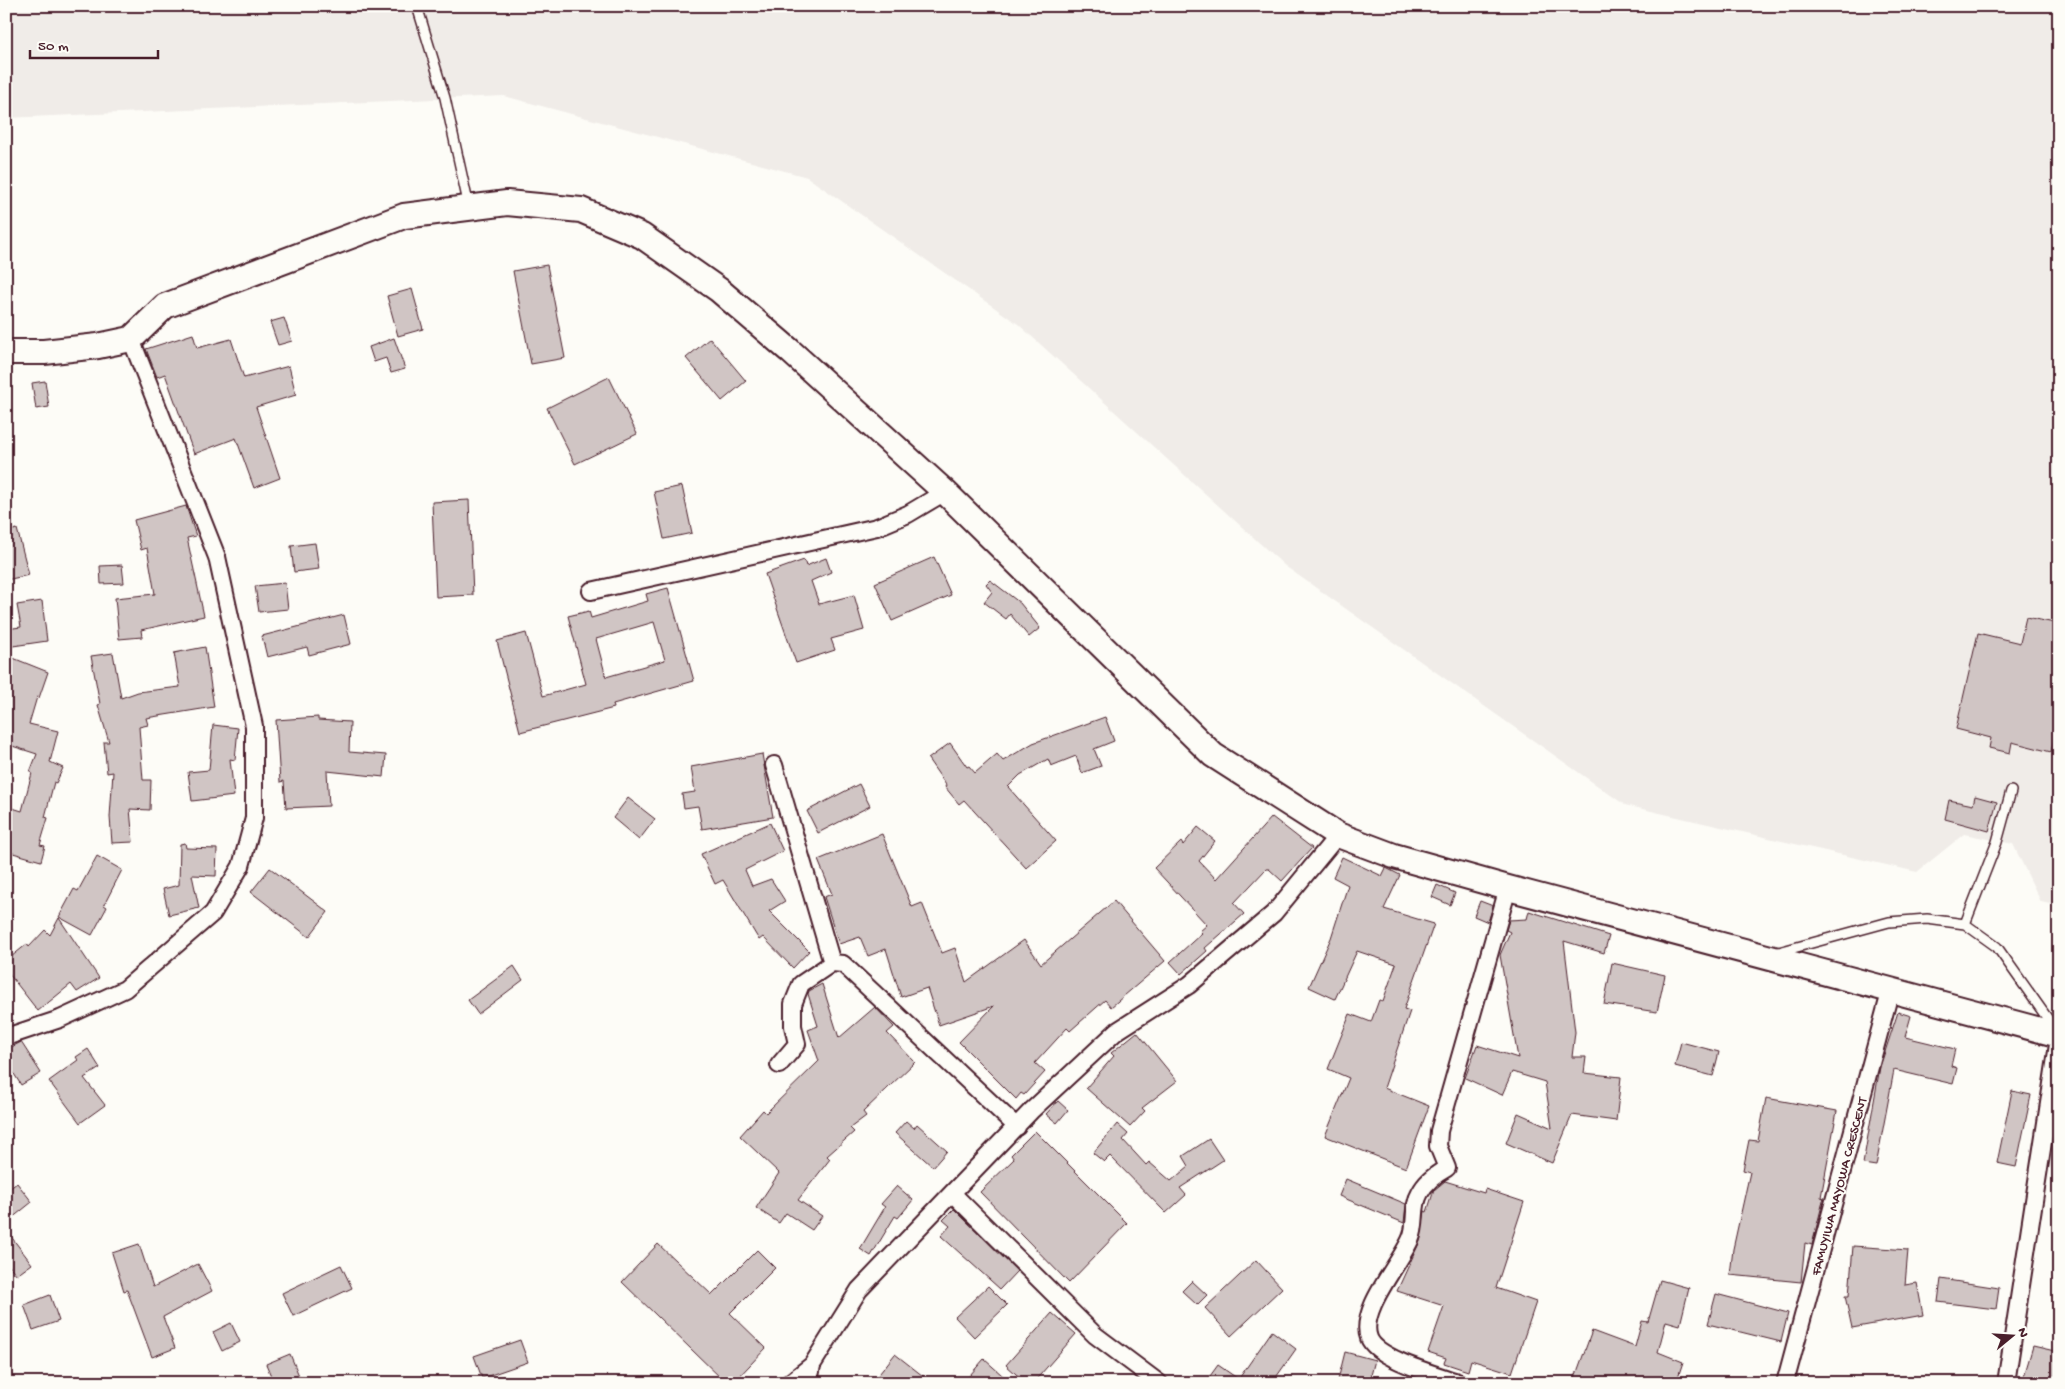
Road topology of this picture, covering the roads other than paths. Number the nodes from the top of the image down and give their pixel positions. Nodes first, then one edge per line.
1 (417, 6) edge
2 (470, 208) junction
3 (131, 339) junction
4 (6, 352) edge
5 (945, 492) junction
6 (591, 591) dead end
7 (774, 764) dead end
8 (2011, 791) dead end
9 (1338, 836) junction
10 (1508, 888) junction
11 (1966, 924) junction
12 (1763, 956) junction
13 (832, 963) junction
14 (1891, 989) junction
15 (2059, 1035) edge
16 (6, 1037) edge
17 (780, 1065) dead end
18 (1017, 1127) junction
19 (952, 1193) junction
20 (812, 1365) junction
21 (789, 1383) edge
22 (809, 1383) edge
23 (1159, 1383) edge
24 (1460, 1383) edge
25 (1786, 1383) edge
26 (2006, 1383) edge

1 - 2 lane
2 - 3 street
2 - 5 street
3 - 4 street
3 - 16 street
5 - 6 street
5 - 9 street
7 - 13 street
8 - 11 lane
9 - 10 street
9 - 18 street
10 - 12 street
10 - 24 street
11 - 12 lane
11 - 15 lane
12 - 14 street
13 - 17 street
13 - 18 street
14 - 15 street
14 - 25 street, FAMUYIWA MAYOWA CRESCENT
15 - 26 street
18 - 19 street
19 - 20 street
19 - 23 street
20 - 21 street
20 - 22 street

